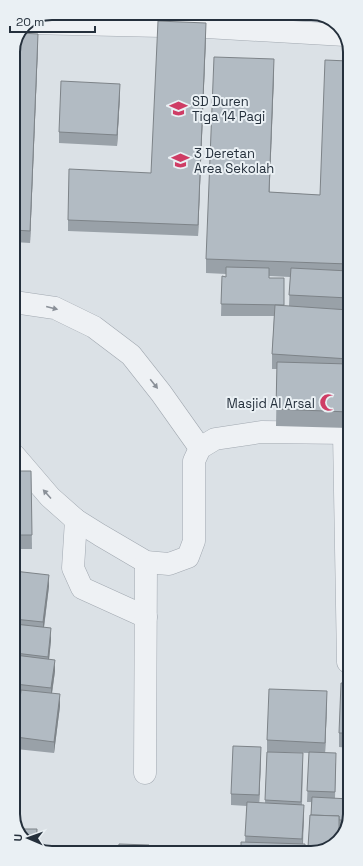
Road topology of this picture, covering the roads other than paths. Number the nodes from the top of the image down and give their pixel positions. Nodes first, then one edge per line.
1 (206, 20) edge
2 (40, 23) edge
3 (338, 35) edge
4 (20, 303) edge
5 (343, 433) edge
6 (200, 448) junction
7 (20, 462) edge
8 (76, 520) junction
9 (146, 562) junction
10 (146, 617) junction
11 (145, 773) dead end

1 - 2 street
1 - 3 street
4 -> 6 street
5 - 6 street
6 - 9 street
8 -> 7 street
8 - 9 street
8 - 10 street
9 - 10 street
10 - 11 street

